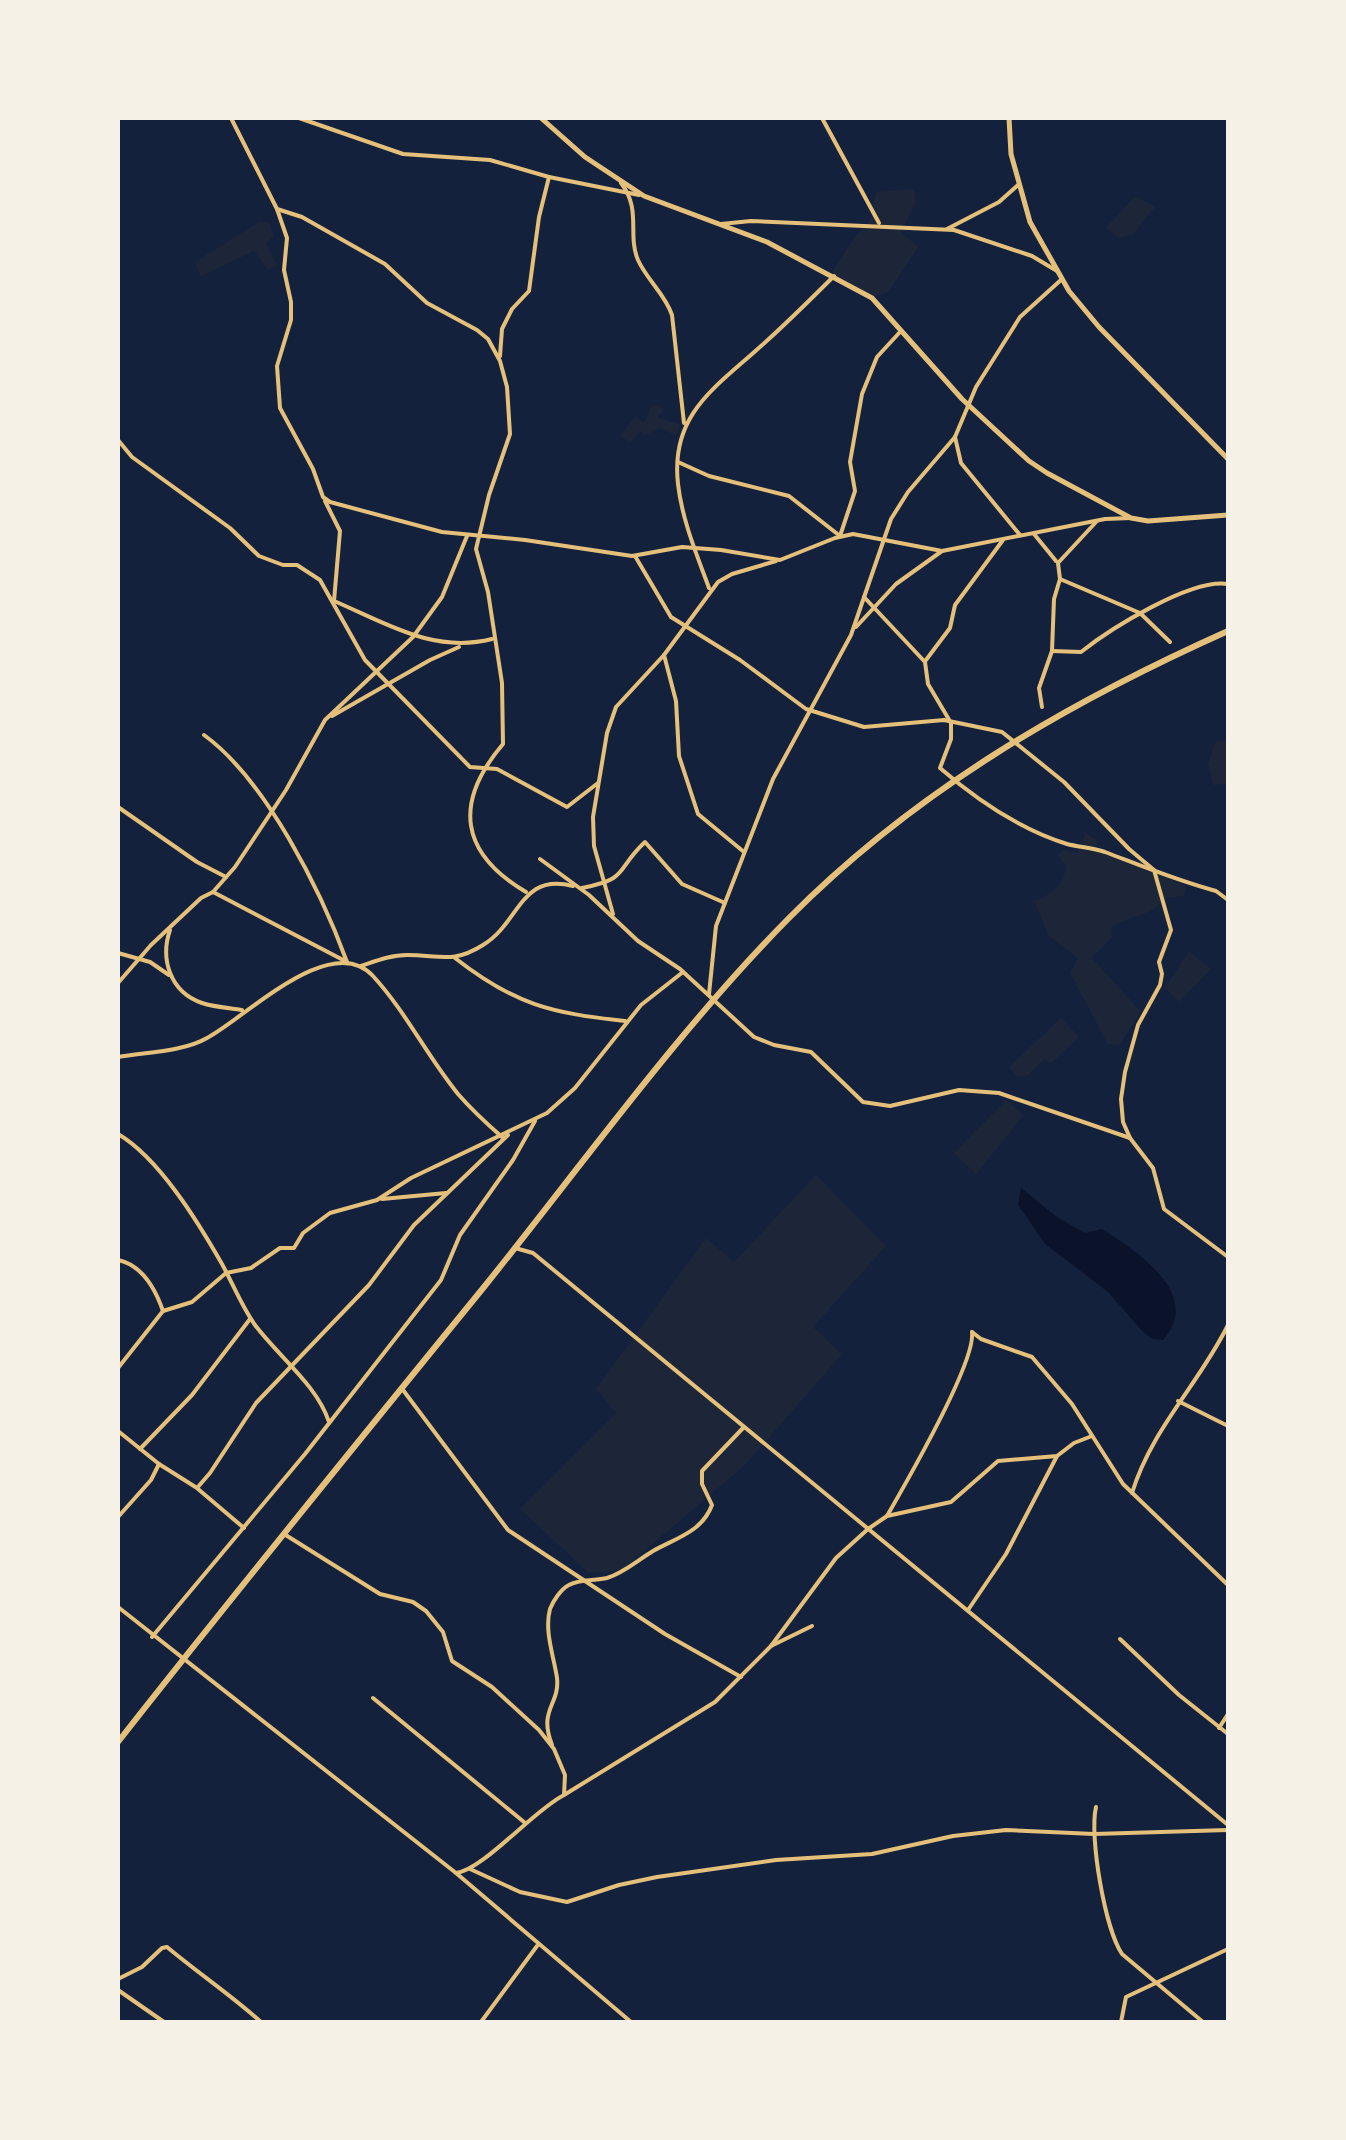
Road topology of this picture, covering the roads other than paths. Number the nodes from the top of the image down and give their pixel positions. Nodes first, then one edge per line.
1 (231, 118) edge
2 (299, 118) edge
3 (541, 118) edge
4 (822, 118) edge
5 (1009, 118) edge
6 (549, 177) junction
7 (619, 180) junction
8 (1018, 185) junction
9 (628, 193) junction
10 (644, 196) junction
11 (277, 209) junction
12 (722, 224) junction
13 (880, 225) junction
14 (947, 229) junction
15 (1056, 271) junction
16 (834, 276) junction
17 (1062, 279) junction
18 (900, 332) junction
19 (500, 361) junction
20 (970, 404) junction
21 (684, 428) junction
22 (956, 438) junction
23 (118, 440) edge
24 (1228, 459) edge
25 (678, 462) junction
26 (323, 497) junction
27 (1228, 516) edge
28 (1131, 518) junction
29 (1097, 521) junction
30 (467, 534) junction
31 (1034, 534) junction
32 (478, 536) junction
33 (840, 536) junction
34 (1021, 536) junction
35 (884, 538) junction
36 (1003, 540) junction
37 (695, 550) junction
38 (942, 552) junction
39 (634, 556) junction
40 (780, 560) junction
41 (1058, 563) junction
42 (1060, 578) junction
43 (1228, 584) edge
44 (710, 590) junction
45 (864, 597) junction
46 (334, 601) junction
47 (873, 607) junction
48 (1140, 613) junction
49 (688, 627) junction
50 (853, 630) junction
51 (1228, 631) edge
52 (413, 637) junction
53 (494, 639) junction
54 (1170, 642) dead end
55 (464, 645) junction
56 (1052, 651) junction
57 (664, 655) junction
58 (925, 662) junction
59 (376, 672) junction
60 (387, 685) junction
61 (1042, 707) dead end
62 (809, 712) junction
63 (325, 720) junction
64 (950, 723) junction
65 (204, 735) dead end
66 (1013, 741) junction
67 (484, 768) junction
68 (954, 780) junction
69 (598, 783) junction
70 (118, 808) edge
71 (272, 812) junction
72 (744, 852) junction
73 (540, 859) dead end
74 (1154, 870) junction
75 (226, 877) junction
76 (604, 883) junction
77 (580, 888) junction
78 (213, 892) junction
79 (526, 892) junction
80 (1228, 900) edge
81 (725, 903) junction
82 (614, 918) junction
83 (171, 925) junction
84 (118, 953) edge
85 (138, 958) junction
86 (456, 958) junction
87 (347, 962) junction
88 (360, 966) junction
89 (683, 972) junction
90 (169, 975) junction
91 (118, 983) edge
92 (712, 997) junction
93 (245, 1011) junction
94 (626, 1022) junction
95 (118, 1057) edge
96 (536, 1119) junction
97 (118, 1134) edge
98 (503, 1138) junction
99 (1130, 1138) junction
100 (446, 1193) junction
101 (378, 1200) junction
102 (515, 1248) junction
103 (1228, 1257) edge
104 (118, 1260) edge
105 (226, 1273) junction
106 (163, 1311) junction
107 (250, 1318) junction
108 (1228, 1325) edge
109 (118, 1368) edge
110 (290, 1369) junction
111 (402, 1388) junction
112 (1178, 1401) junction
113 (328, 1422) junction
114 (1228, 1426) edge
115 (744, 1427) junction
116 (118, 1431) edge
117 (1092, 1436) junction
118 (140, 1449) junction
119 (1058, 1456) junction
120 (159, 1464) junction
121 (197, 1488) junction
122 (1132, 1493) junction
123 (888, 1516) junction
124 (118, 1517) edge
125 (244, 1528) junction
126 (868, 1528) junction
127 (284, 1534) junction
128 (583, 1582) junction
129 (1228, 1584) edge
130 (118, 1608) edge
131 (968, 1610) junction
132 (812, 1626) dead end
133 (152, 1637) junction
134 (1120, 1639) dead end
135 (771, 1646) junction
136 (182, 1660) junction
137 (741, 1677) junction
138 (373, 1698) dead end
139 (1228, 1714) edge
140 (1220, 1728) junction
141 (1228, 1734) edge
142 (118, 1742) edge
143 (554, 1749) junction
144 (564, 1794) junction
145 (1096, 1807) dead end
146 (525, 1823) junction
147 (1228, 1828) edge
148 (1094, 1834) junction
149 (470, 1870) junction
150 (456, 1873) junction
151 (537, 1946) junction
152 (1228, 1949) edge
153 (118, 1979) edge
154 (1154, 1982) junction
155 (118, 1990) edge
156 (252, 2014) junction
157 (164, 2022) edge
158 (250, 2022) edge
159 (260, 2022) edge
160 (482, 2022) edge
161 (630, 2022) edge
162 (1121, 2022) edge
163 (1202, 2022) edge

1 - 11 street
2 - 6 street
3 - 7 street
4 - 13 street
5 - 8 street
6 - 9 street
6 - 19 street
7 - 9 street
7 - 10 street
8 - 14 street
8 - 15 street
9 - 10 street
9 - 21 street
10 - 12 street
11 - 19 street
11 - 26 street
12 - 13 street
12 - 16 street
13 - 14 street
14 - 15 street
15 - 17 street
16 - 18 street
16 - 21 street
17 - 20 street
17 - 24 street
18 - 20 street
18 - 33 street
19 - 32 street
20 - 22 street
20 - 28 street
21 - 25 street
22 - 34 street
22 - 35 street
23 - 46 street
25 - 33 street
25 - 37 street
26 - 30 street
26 - 46 street
27 - 28 street
28 - 29 street
29 - 31 street
29 - 41 street
30 - 32 street
30 - 52 street
31 - 34 street
31 - 41 street
32 - 39 street
32 - 53 street
33 - 35 street
33 - 40 street
34 - 36 street
35 - 38 street
35 - 45 street
36 - 38 street
36 - 58 street
37 - 39 street
37 - 40 street
37 - 44 street
38 - 47 street
39 - 49 street
40 - 44 street
41 - 42 street
42 - 48 street
42 - 56 street
43 - 48 street
44 - 49 street
45 - 47 street
45 - 50 street
46 - 52 street
46 - 59 street
47 - 50 street
47 - 58 street
48 - 54 street
48 - 56 street
49 - 57 street
49 - 62 street
50 - 62 street
51 - 66 main road
52 - 55 street
52 - 59 street
53 - 55 street
53 - 67 street
55 - 60 street
56 - 61 street
57 - 69 street
57 - 72 street
58 - 64 street
59 - 60 street
59 - 63 street
60 - 63 street
60 - 67 street
62 - 64 street
62 - 72 street
63 - 71 street
64 - 66 street
64 - 68 street
65 - 71 street
66 - 68 main road
66 - 74 street
67 - 69 street
67 - 79 street
68 - 74 street
68 - 92 main road
69 - 76 street
70 - 75 street
71 - 75 street
71 - 87 street
72 - 81 street
73 - 77 street
74 - 80 street
74 - 99 street
75 - 78 street
76 - 77 street
76 - 81 street
76 - 82 street
77 - 79 street
77 - 82 street
78 - 83 street
78 - 87 street
79 - 86 street
81 - 92 street
82 - 89 street
83 - 85 street
83 - 90 street
84 - 85 street
85 - 90 street
85 - 91 street
86 - 88 street
86 - 94 street
87 - 88 street
87 - 93 street
88 - 98 street
89 - 92 street
89 - 94 street
90 - 93 street
92 - 99 street
92 - 102 main road
93 - 95 street
94 - 96 street
96 - 98 street
96 - 113 street
97 - 105 street
98 - 100 street
98 - 101 street
99 - 103 street
100 - 101 street
100 - 110 street
101 - 105 street
102 - 111 main road
102 - 115 street
104 - 106 street
105 - 106 street
105 - 107 street
106 - 109 street
107 - 110 street
107 - 118 street
108 - 112 street
110 - 113 street
110 - 121 street
111 - 127 main road
111 - 128 street
112 - 114 street
112 - 122 street
113 - 125 street
115 - 126 street
115 - 128 street
116 - 118 street
117 - 119 street
117 - 122 street
117 - 123 street
118 - 120 street
119 - 123 street
119 - 131 street
120 - 121 street
120 - 124 street
121 - 125 street
122 - 129 street
123 - 126 street
125 - 133 street
126 - 131 street
126 - 135 street
127 - 136 main road
127 - 143 street
128 - 137 street
128 - 143 street
130 - 133 street
131 - 147 street
132 - 135 street
133 - 136 street
134 - 140 street
135 - 137 street
136 - 142 main road
136 - 150 street
137 - 144 street
138 - 146 street
139 - 140 street
140 - 141 street
143 - 144 street
144 - 146 street
145 - 148 street
146 - 149 street
147 - 148 street
148 - 149 street
148 - 154 street
149 - 150 street
150 - 151 street
151 - 160 street
151 - 161 street
152 - 154 street
153 - 156 street
154 - 162 street
154 - 163 street
155 - 157 street
156 - 158 street
156 - 159 street

